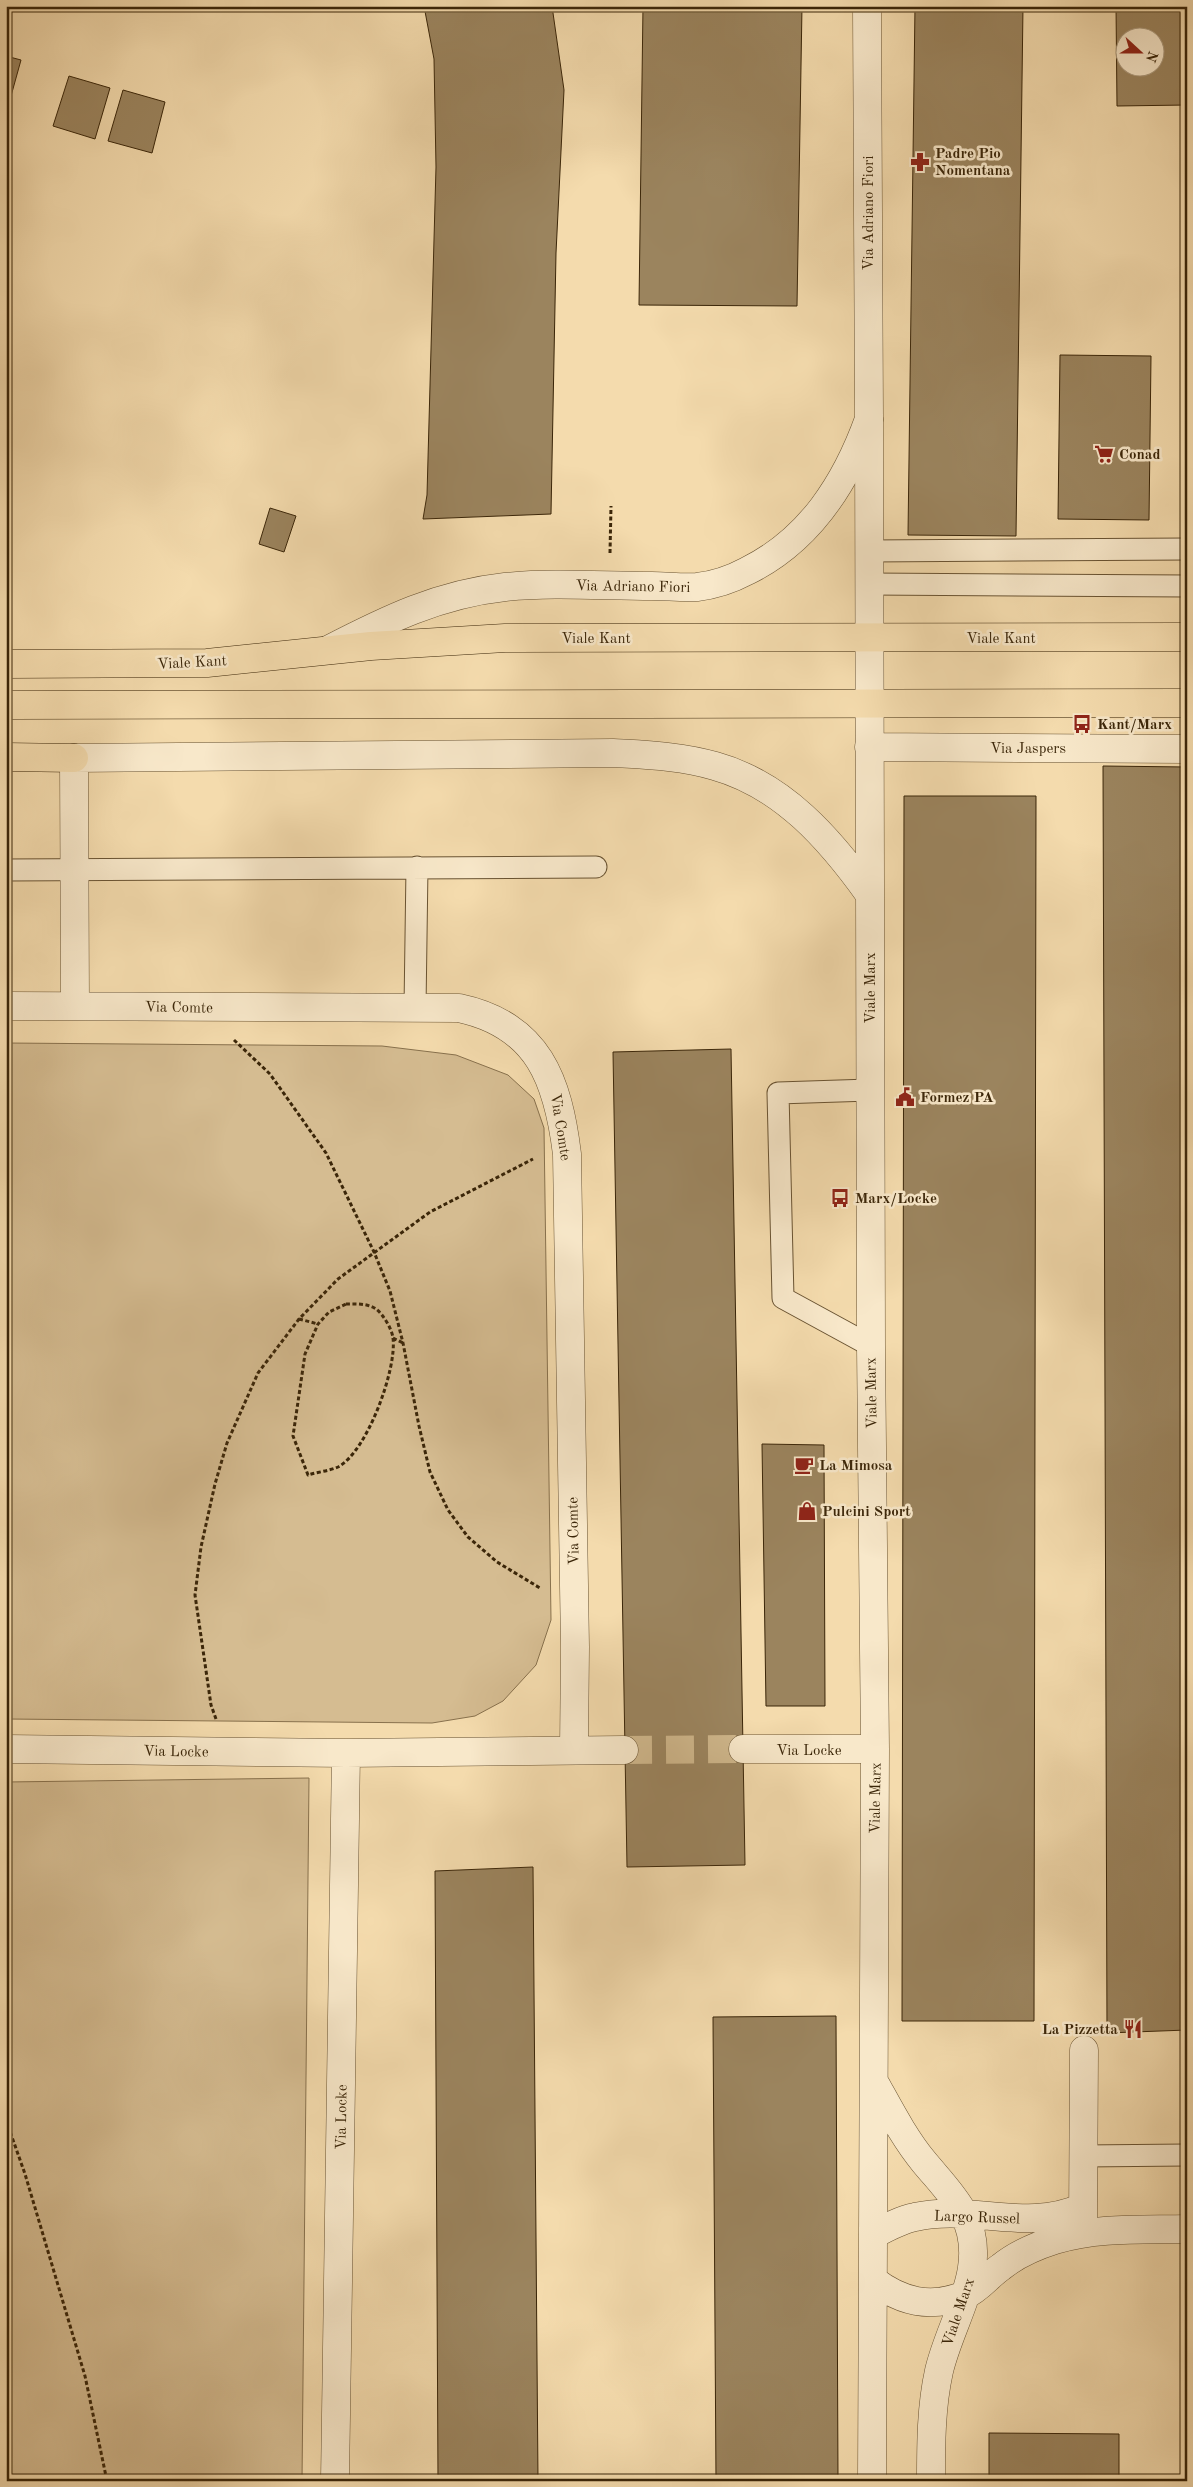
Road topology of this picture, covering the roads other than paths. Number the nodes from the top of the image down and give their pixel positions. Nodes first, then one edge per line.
1 (867, 6) edge
2 (869, 419) junction
3 (1187, 549) edge
4 (869, 551) junction
5 (869, 584) junction
6 (1187, 586) edge
7 (869, 638) junction
8 (1187, 638) edge
9 (328, 650) junction
10 (6, 664) edge
11 (1187, 703) edge
12 (6, 705) edge
13 (870, 705) junction
14 (869, 747) junction
15 (1187, 749) edge
16 (6, 757) edge
17 (74, 758) junction
18 (417, 867) junction
19 (596, 868) dead end
20 (6, 870) edge
21 (75, 870) junction
22 (870, 895) junction
23 (6, 1006) edge
24 (75, 1006) junction
25 (416, 1008) junction
26 (870, 1090) junction
27 (871, 1346) junction
28 (6, 1748) edge
29 (574, 1749) junction
30 (743, 1749) tunnel mouth
31 (876, 1749) junction
32 (624, 1750) tunnel mouth
33 (346, 1753) junction
34 (1084, 2050) dead end
35 (874, 2082) junction
36 (1187, 2155) edge
37 (1083, 2156) junction
38 (964, 2213) junction
39 (1083, 2219) junction
40 (1187, 2229) edge
41 (873, 2235) junction
42 (872, 2280) junction
43 (966, 2295) junction
44 (335, 2481) edge
45 (872, 2481) edge
46 (931, 2481) edge

1 - 2 street, Via Adriano Fiori
2 - 4 street, Via Adriano Fiori
2 - 9 street, Via Adriano Fiori
3 - 4 lane
4 - 5 street, Via Adriano Fiori
5 - 6 lane
5 - 7 street, Via Adriano Fiori
7 - 8 main road, Viale Kant
7 - 9 main road, Viale Kant
7 - 13 street, Via Adriano Fiori
9 - 10 main road, Viale Kant
11 - 13 main road
12 - 13 main road
13 - 14 street, Viale Marx
14 - 15 street, Via Jaspers
14 - 22 street, Viale Marx
16 - 17 main road
17 - 21 street
17 - 22 street
18 - 19 lane
18 - 21 lane
18 - 25 lane
20 - 21 lane
21 - 24 street
22 - 26 street, Viale Marx
23 - 24 street, Via Comte
24 - 25 street, Via Comte
25 - 29 street, Via Comte
26 - 27 street, Viale Marx
26 - 27 lane
27 - 31 street, Viale Marx
28 - 33 street, Via Locke
29 - 32 street, Via Locke
29 - 33 street, Via Locke
30 - 31 street, Via Locke
31 - 35 street, Viale Marx
33 - 44 street, Via Locke
34 - 37 street
35 - 38 street, Viale Marx
35 - 41 street, Viale Marx
36 - 37 lane
37 - 39 street
38 - 39 street, Largo Russel
38 - 41 street, Largo Russel
38 - 43 street, Viale Marx
39 - 40 street, Largo Russel
39 - 43 street, Largo Russel
41 - 42 street, Viale Marx
42 - 43 street, Largo Russel
42 - 45 street, Viale Marx
43 - 46 street, Viale Marx

